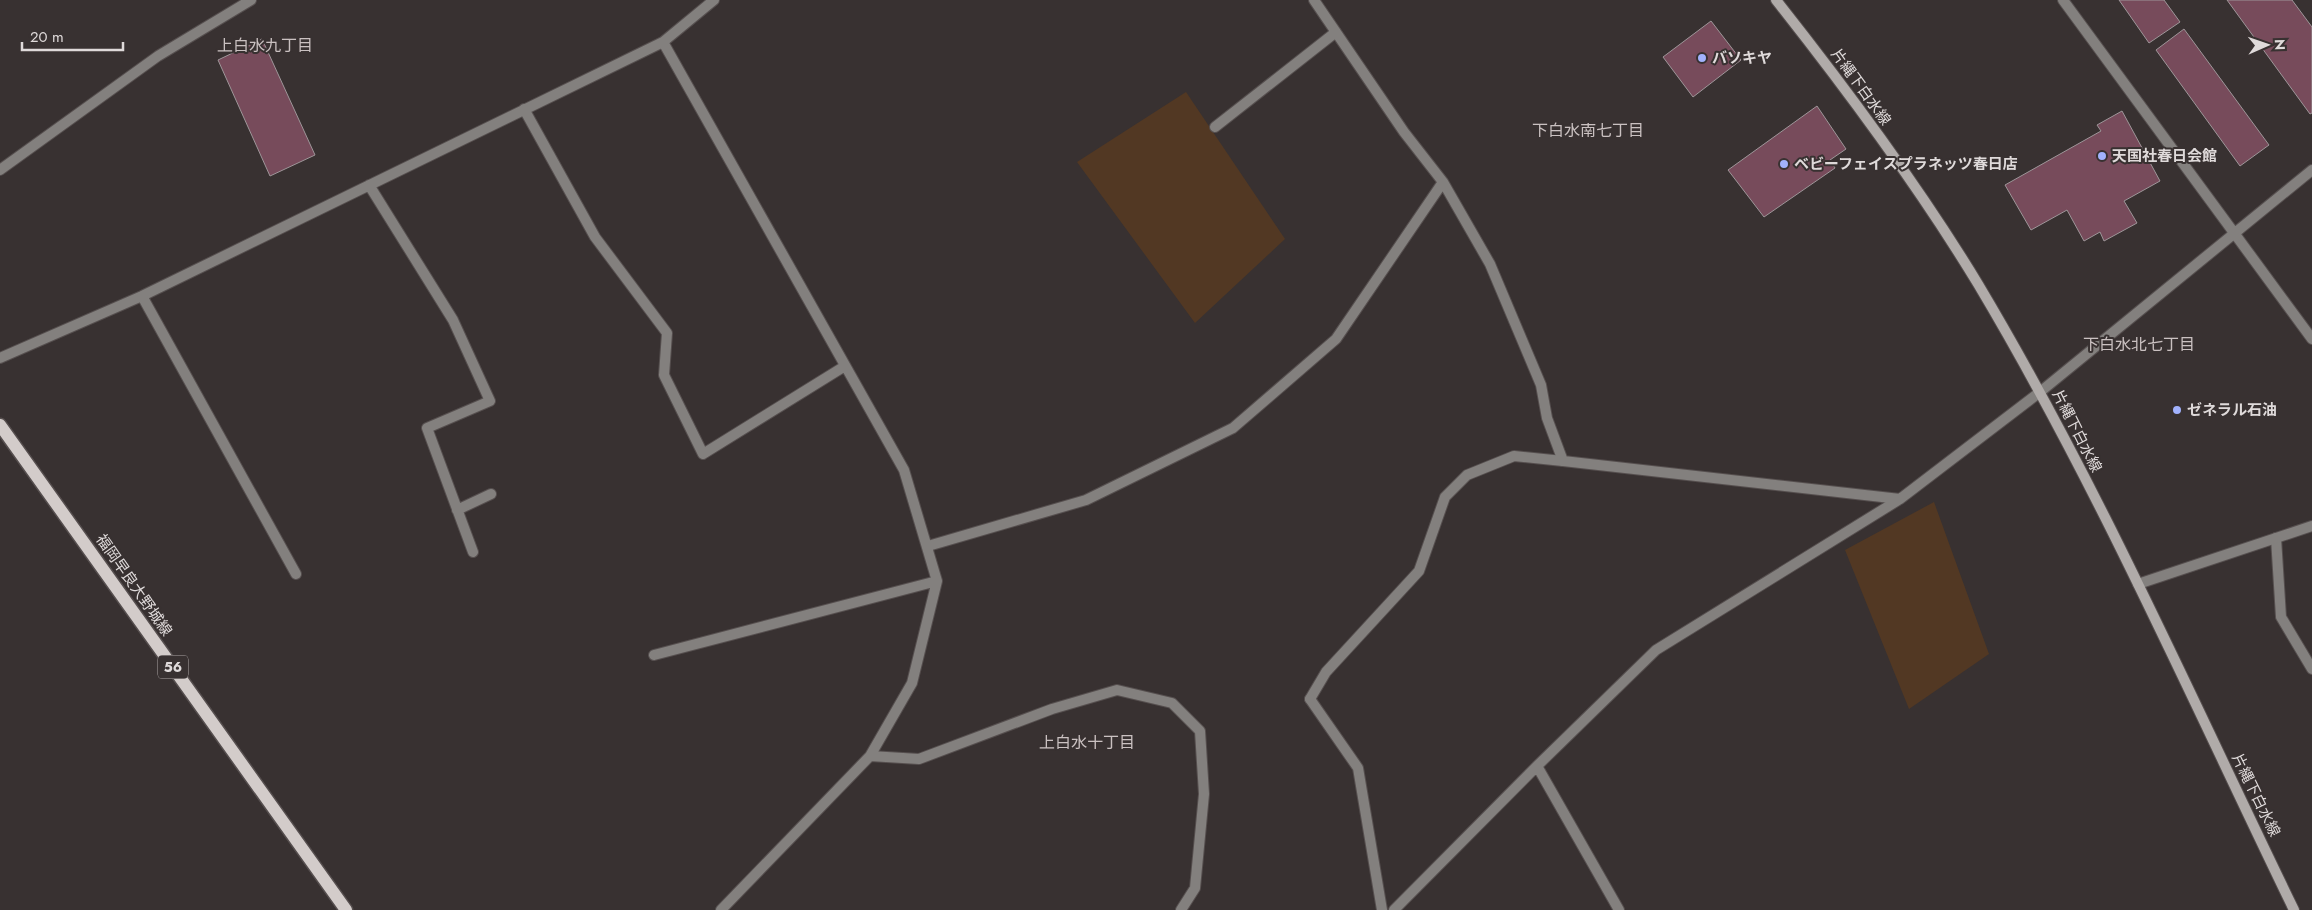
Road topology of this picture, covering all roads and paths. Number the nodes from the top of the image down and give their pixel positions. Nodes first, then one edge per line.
1 (251, 0) edge
2 (714, 0) edge
3 (1314, 0) edge
4 (1776, 0) edge
5 (2063, 0) edge
6 (1336, 32) junction
7 (662, 42) junction
8 (524, 109) junction
9 (1215, 128) dead end
10 (0, 170) edge
11 (2312, 170) edge
12 (1444, 182) junction
13 (369, 185) junction
14 (2234, 234) junction
15 (142, 296) junction
16 (2312, 339) edge
17 (0, 358) edge
18 (846, 366) junction
19 (2040, 392) junction
20 (0, 425) edge
21 (1563, 461) junction
22 (491, 494) dead end
23 (1900, 500) junction
24 (457, 510) junction
25 (2312, 526) edge
26 (2276, 538) junction
27 (928, 546) junction
28 (473, 552) dead end
29 (296, 574) dead end
30 (937, 581) junction
31 (2138, 584) junction
32 (654, 655) dead end
33 (2312, 669) edge
34 (870, 756) junction
35 (1537, 766) junction
36 (346, 910) edge
37 (721, 910) edge
38 (1181, 910) edge
39 (1382, 910) edge
40 (1394, 910) edge
41 (1618, 910) edge
42 (2294, 910) edge

1 - 10 street
2 - 7 street
3 - 6 street
4 - 19 main road, 片縄下白水線
5 - 14 street
6 - 9 street
6 - 12 street
7 - 8 street
7 - 18 street
8 - 13 street
8 - 18 street
11 - 14 street
12 - 21 street
12 - 27 street
13 - 15 street
13 - 24 street
14 - 16 street
14 - 19 street
15 - 17 street
15 - 29 street
18 - 27 street
19 - 23 street
19 - 31 main road, 片縄下白水線
20 - 36 main road, 福岡早良大野城線 / 56
21 - 23 street
21 - 39 street
22 - 24 street
23 - 35 street
24 - 28 street
25 - 26 street
26 - 31 street
26 - 33 street
27 - 30 street
30 - 32 street
30 - 34 street
31 - 42 main road, 片縄下白水線
34 - 37 street
34 - 38 street
35 - 40 street
35 - 41 street

